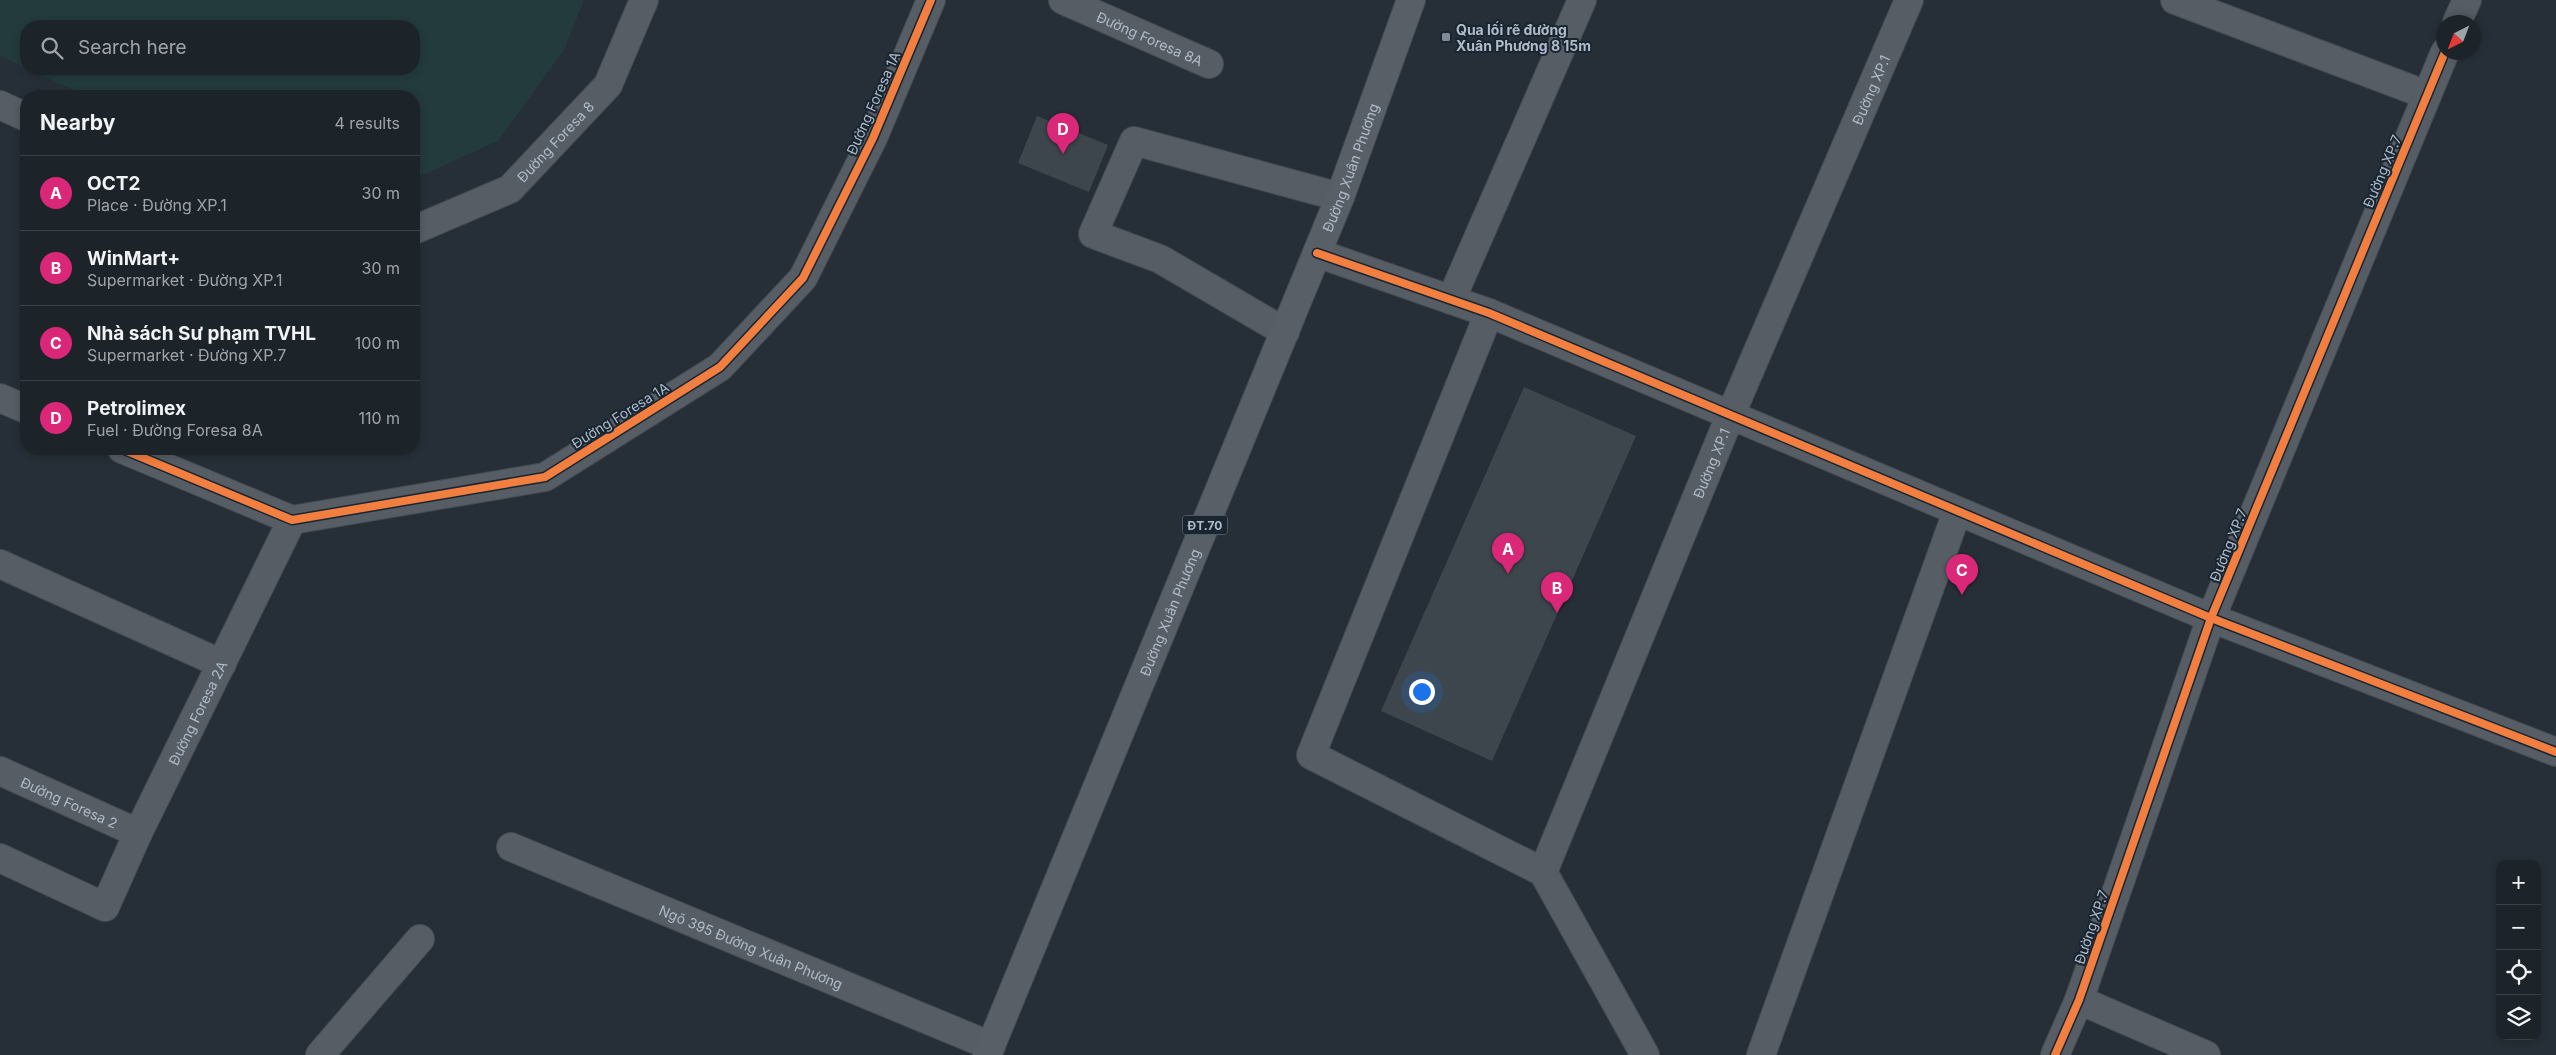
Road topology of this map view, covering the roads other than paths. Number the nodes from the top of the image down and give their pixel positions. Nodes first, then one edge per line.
1 (644, 0) edge
2 (931, 0) edge
3 (1063, 0) edge
4 (1411, 0) edge
5 (1582, 0) edge
6 (1909, 0) edge
7 (2467, 0) edge
8 (2185, 2) edge
9 (2461, 15) edge
10 (2442, 60) edge
11 (1209, 64) dead end
12 (2427, 95) junction
13 (0, 105) edge
14 (20, 114) edge
15 (1340, 197) junction
16 (420, 227) edge
17 (1317, 253) junction
18 (1451, 300) junction
19 (1489, 313) junction
20 (1285, 332) junction
21 (0, 398) edge
22 (20, 406) edge
23 (1730, 416) junction
24 (136, 455) edge
25 (1957, 512) junction
26 (292, 520) junction
27 (0, 564) edge
28 (2211, 618) junction
29 (222, 664) junction
30 (2556, 752) edge
31 (0, 771) edge
32 (138, 833) junction
33 (511, 847) dead end
34 (0, 858) edge
35 (1543, 872) junction
36 (420, 939) dead end
37 (2079, 1000) junction
38 (989, 1051) edge
39 (320, 1055) edge
40 (1645, 1055) edge
41 (1761, 1055) edge
42 (2055, 1055) edge
43 (2206, 1055) edge

1 - 16 street, Đường Foresa 8
2 - 26 street, Đường Foresa 1A
3 - 11 street, Đường Foresa 8A
4 - 15 main road, Đường Xuân Phương / ĐT.70
5 - 18 street
6 - 23 street, Đường XP.1
7 - 9 street
8 - 12 street
10 - 12 street, Đường XP.7
12 - 28 street, Đường XP.7
13 - 14 street
15 - 17 main road, Đường Xuân Phương / ĐT.70
15 - 20 street
17 - 18 street
17 - 20 main road, Đường Xuân Phương / ĐT.70
18 - 19 street
19 - 23 street
19 - 35 street
20 - 38 main road, Đường Xuân Phương / ĐT.70
21 - 22 street
23 - 25 street
23 - 35 street, Đường XP.1
24 - 26 street
25 - 28 street
25 - 41 street
26 - 29 street, Đường Foresa 2A
27 - 29 street
28 - 30 street
28 - 37 street, Đường XP.7
29 - 32 street, Đường Foresa 2A
31 - 32 street, Đường Foresa 2
32 - 34 street, Đường Foresa 2A
33 - 38 street, Ngõ 395 Đường Xuân Phương
35 - 40 street
36 - 39 street
37 - 42 street, Đường XP.7
37 - 43 street

